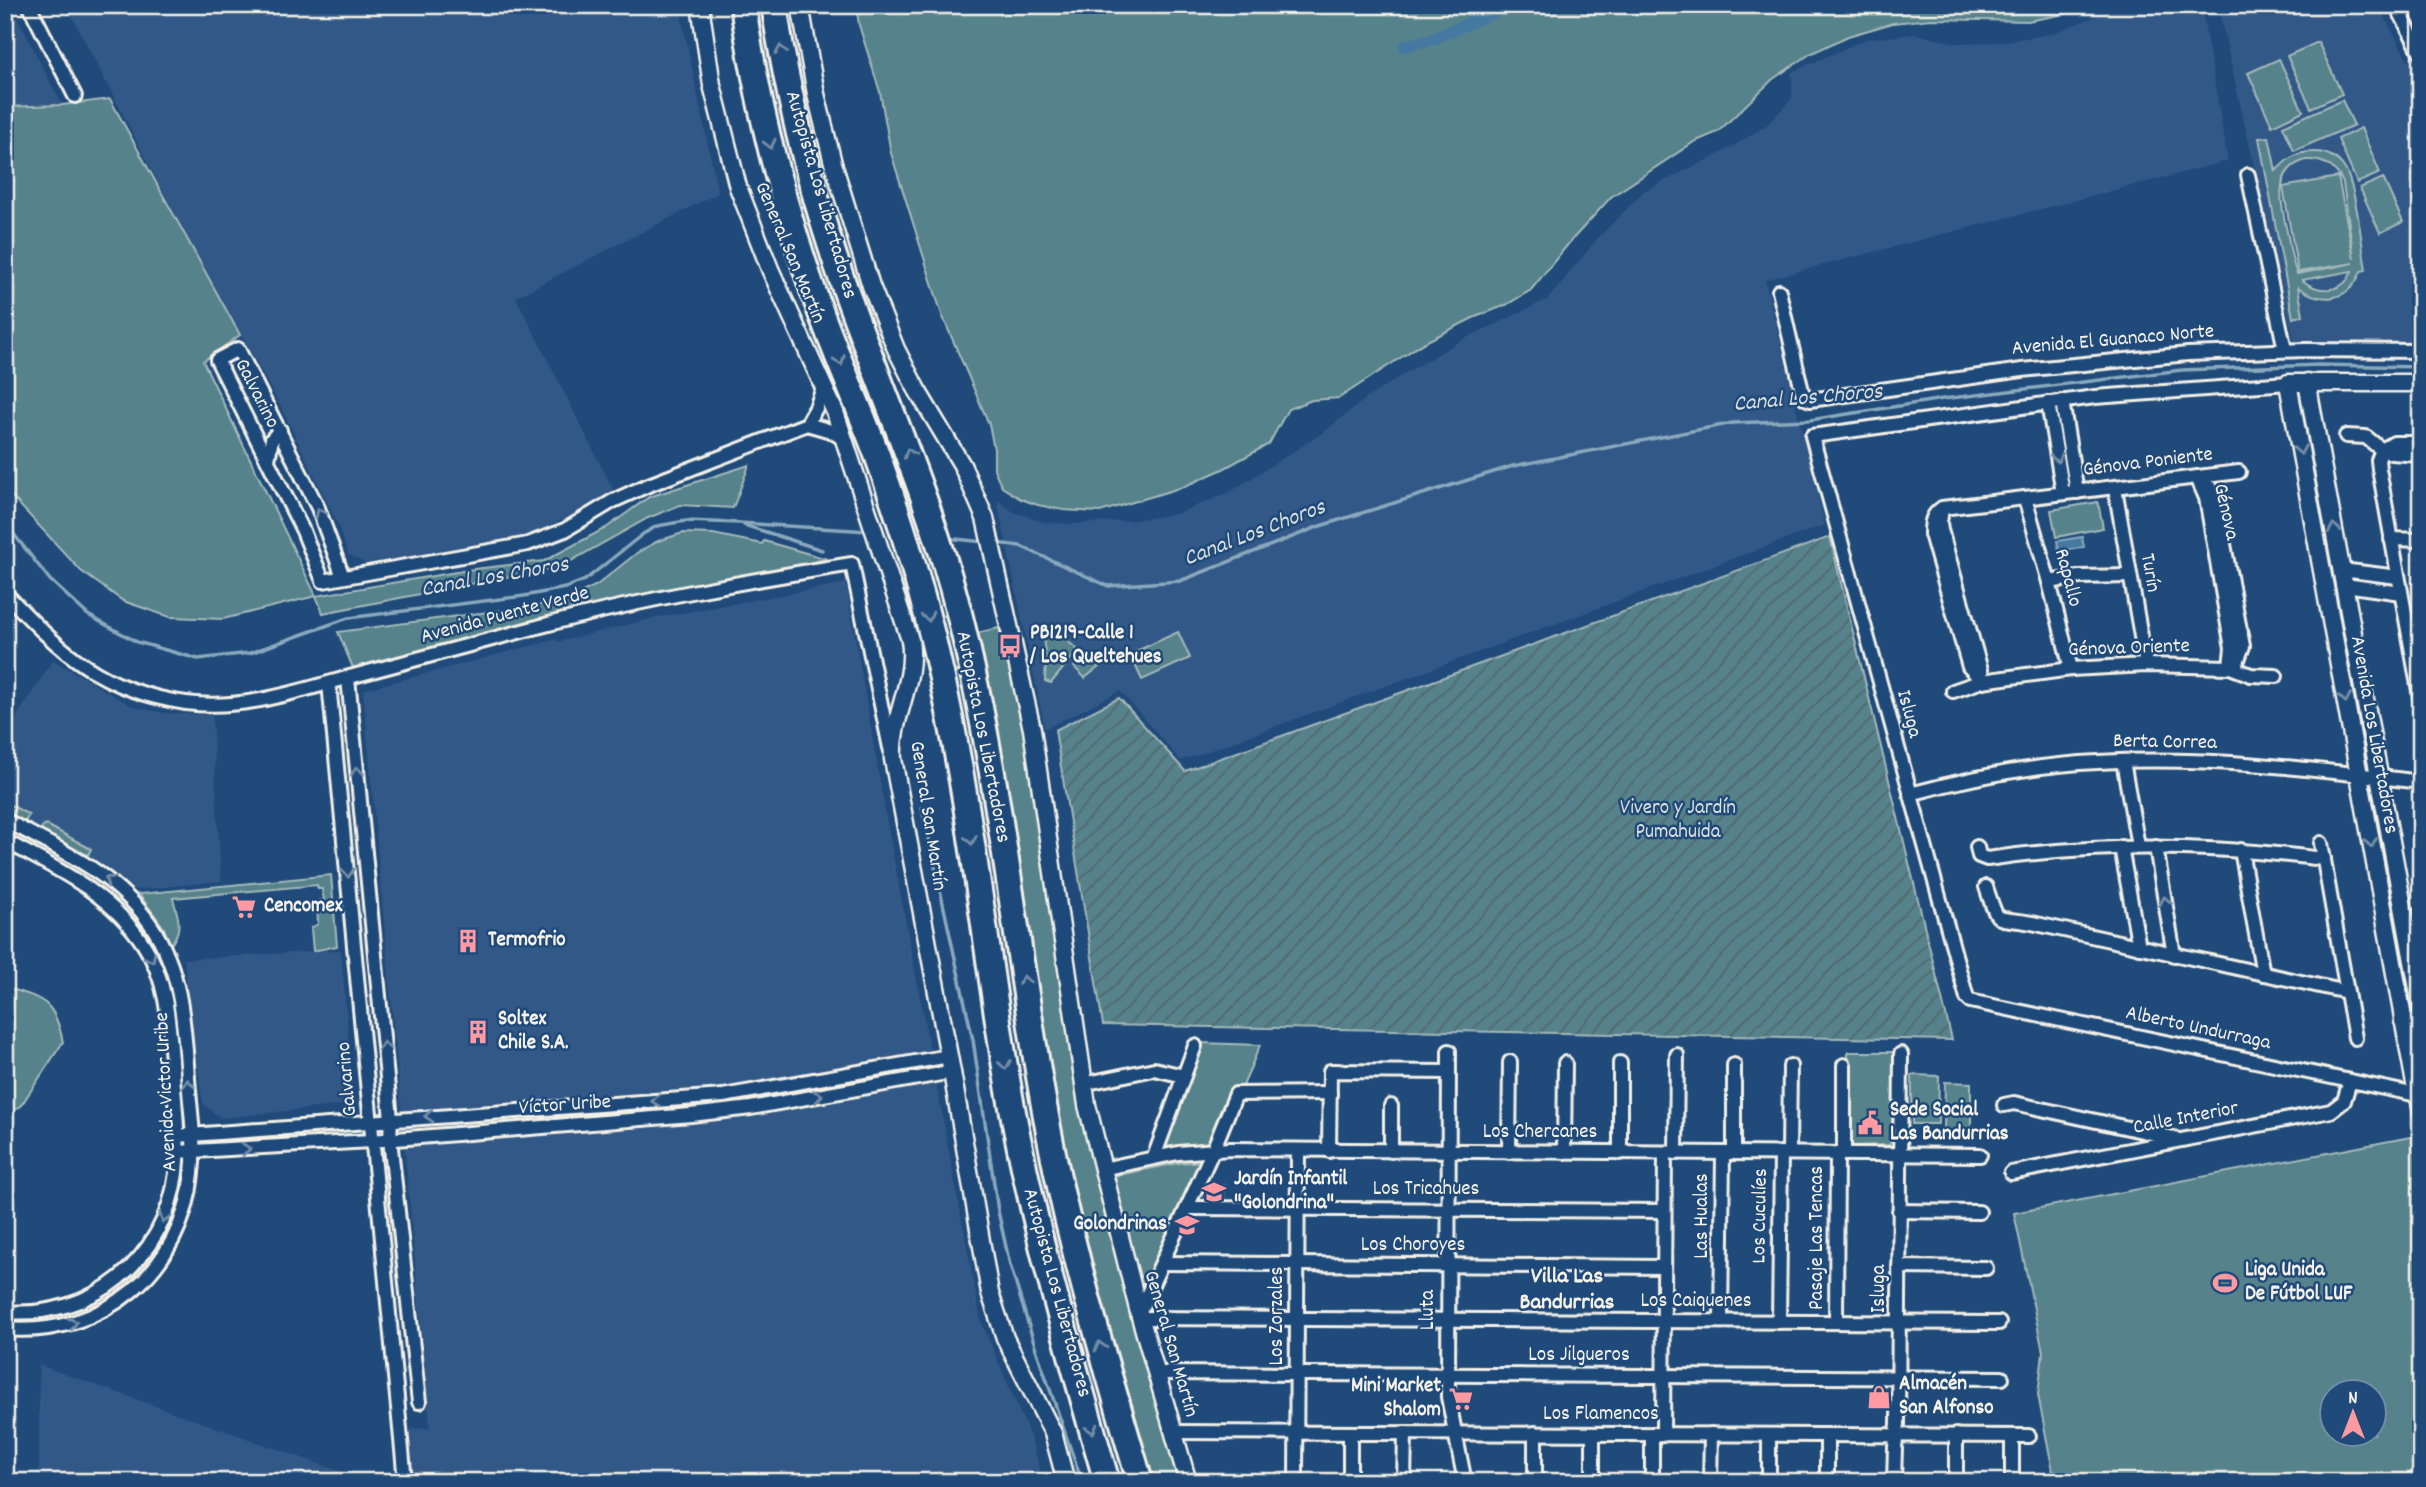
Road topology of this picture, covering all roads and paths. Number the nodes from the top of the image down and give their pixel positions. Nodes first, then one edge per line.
1 (29, 5) edge
2 (700, 5) edge
3 (743, 5) edge
4 (774, 5) edge
5 (800, 5) edge
6 (2396, 5) edge
7 (2421, 53) edge
8 (75, 96) dead end
9 (2249, 175) dead end
10 (1779, 291) dead end
11 (2285, 350) junction
12 (2421, 351) edge
13 (2307, 382) junction
14 (2288, 383) junction
15 (2421, 383) edge
16 (824, 385) junction
17 (2062, 401) junction
18 (2048, 402) junction
19 (807, 424) junction
20 (279, 430) junction
21 (2346, 436) dead end
22 (845, 440) junction
23 (2421, 443) edge
24 (2382, 450) junction
25 (2421, 455) edge
26 (268, 460) junction
27 (2239, 472) dead end
28 (2197, 479) junction
29 (2327, 485) junction
30 (2115, 488) junction
31 (2307, 489) junction
32 (2077, 492) junction
33 (2063, 493) junction
34 (2025, 498) junction
35 (2391, 539) junction
36 (2421, 540) edge
37 (2130, 576) junction
38 (343, 577) junction
39 (2343, 577) junction
40 (2398, 577) junction
41 (2049, 582) junction
42 (5, 593) edge
43 (2401, 593) junction
44 (2414, 632) edge
45 (2146, 666) junction
46 (2230, 667) junction
47 (2359, 667) junction
48 (2071, 669) junction
49 (2340, 671) junction
50 (2276, 676) dead end
51 (348, 678) junction
52 (1982, 681) junction
53 (329, 683) junction
54 (1953, 691) dead end
55 (2421, 702) edge
56 (893, 760) junction
57 (2123, 761) junction
58 (2359, 776) junction
59 (2379, 777) junction
60 (2421, 782) edge
61 (1910, 794) junction
62 (360, 802) junction
63 (341, 804) junction
64 (5, 820) edge
65 (5, 841) edge
66 (2321, 843) dead end
67 (2138, 846) junction
68 (1977, 847) dead end
69 (2121, 847) junction
70 (2156, 847) junction
71 (2241, 850) junction
72 (2324, 859) junction
73 (2398, 878) junction
74 (2378, 879) junction
75 (1986, 887) dead end
76 (2139, 947) junction
77 (2174, 955) junction
78 (2263, 974) junction
79 (2347, 992) junction
80 (1970, 1002) joint
81 (2421, 1005) edge
82 (2421, 1018) edge
83 (2403, 1021) junction
84 (2356, 1038) dead end
85 (1195, 1046) dead end
86 (1449, 1051) dead end
87 (1901, 1054) dead end
88 (1677, 1055) dead end
89 (1510, 1062) dead end
90 (1565, 1063) dead end
91 (1620, 1063) dead end
92 (950, 1064) junction
93 (1734, 1065) dead end
94 (1844, 1065) dead end
95 (1790, 1066) dead end
96 (1449, 1072) junction
97 (1184, 1076) junction
98 (2350, 1081) junction
99 (1083, 1084) junction
100 (1329, 1093) junction
101 (2419, 1095) edge
102 (690, 1098) junction
103 (2004, 1105) dead end
104 (1391, 1107) dead end
105 (691, 1115) junction
106 (2421, 1115) edge
107 (391, 1119) junction
108 (371, 1121) junction
109 (192, 1134) junction
110 (177, 1136) junction
111 (390, 1139) junction
112 (2181, 1139) junction
113 (371, 1141) junction
114 (1213, 1150) junction
115 (1298, 1151) junction
116 (1329, 1151) junction
117 (1391, 1151) junction
118 (1448, 1151) junction
119 (177, 1152) junction
120 (194, 1152) junction
121 (1509, 1152) junction
122 (1564, 1152) junction
123 (1620, 1153) junction
124 (1671, 1153) junction
125 (1728, 1153) junction
126 (1785, 1153) junction
127 (1841, 1154) junction
128 (1900, 1154) junction
129 (1980, 1155) dead end
130 (1154, 1157) junction
131 (1102, 1169) junction
132 (2011, 1173) dead end
133 (1188, 1208) junction
134 (1297, 1209) junction
135 (1448, 1210) junction
136 (1664, 1211) junction
137 (1899, 1211) junction
138 (1979, 1212) dead end
139 (1163, 1263) junction
140 (1297, 1264) junction
141 (1448, 1265) junction
142 (1664, 1267) junction
143 (1899, 1267) junction
144 (1986, 1268) dead end
145 (5, 1312) edge
146 (1139, 1316) junction
147 (1297, 1319) junction
148 (1448, 1320) junction
149 (1663, 1321) junction
150 (1721, 1321) junction
151 (1779, 1322) junction
152 (1836, 1322) junction
153 (1899, 1322) junction
154 (1999, 1323) dead end
155 (5, 1329) edge
156 (412, 1343) junction
157 (391, 1345) junction
158 (1156, 1373) junction
159 (1297, 1374) junction
160 (1448, 1375) junction
161 (1663, 1376) junction
162 (1898, 1378) junction
163 (2001, 1378) dead end
164 (419, 1402) dead end
165 (1173, 1432) junction
166 (1296, 1432) junction
167 (1350, 1433) junction
168 (1405, 1433) junction
169 (1454, 1433) junction
170 (1535, 1433) junction
171 (1593, 1434) junction
172 (1657, 1434) junction
173 (1711, 1434) junction
174 (1769, 1434) junction
175 (1827, 1435) junction
176 (1896, 1435) junction
177 (1956, 1436) junction
178 (2012, 1436) junction
179 (2029, 1436) dead end
180 (404, 1471) dead end
181 (1066, 1482) edge
182 (1107, 1482) edge
183 (1140, 1482) edge
184 (1188, 1482) edge
185 (1296, 1482) edge
186 (1350, 1482) edge
187 (1404, 1482) edge
188 (1465, 1482) edge
189 (1535, 1482) edge
190 (1593, 1482) edge
191 (1652, 1482) edge
192 (1710, 1482) edge
193 (1769, 1482) edge
194 (1827, 1482) edge
195 (1894, 1482) edge
196 (1956, 1482) edge
197 (2012, 1482) edge

1 - 8 street
2 - 16 street, General San Martín
3 -> 182 highway, Autopista Los Libertadores
183 -> 4 highway, Autopista Los Libertadores
5 - 99 street, General San Martín
6 - 7 street
9 - 11 street
10 - 11 street, Avenida El Guanaco Norte
11 - 12 street, Avenida El Guanaco Norte
13 - 14 street
13 - 15 street
13 - 29 street, Avenida Los Libertadores
14 - 17 street
14 -> 31 street, Avenida Los Libertadores
16 - 19 street
16 - 22 street, General San Martín
17 - 18 street
17 - 32 street
18 -> 33 street
18 - 61 street, Isluga
19 - 22 street
19 - 38 street
20 - 26 street
20 - 26 street, Galvarino
38 -> 20 street, Galvarino
21 - 24 street
22 - 56 street, General San Martín
23 - 24 street
24 - 25 street
24 - 35 street
26 - 38 street, Galvarino
27 - 28 street, Génova Poniente
28 - 30 street, Génova Poniente
28 - 46 street, Génova
29 - 31 street
39 -> 29 street, Avenida Los Libertadores
30 - 32 street, Génova Poniente
30 - 37 street, Turín
31 - 49 street, Avenida Los Libertadores
32 - 33 street, Génova Poniente
33 - 34 street
34 - 41 street, Rapallo
34 - 52 street
35 - 36 street
35 - 40 street
37 - 41 street
37 - 45 street, Turín
39 - 40 street
39 - 43 street
39 - 47 street, Avenida Los Libertadores
40 - 43 street
41 - 48 street, Rapallo
42 - 53 street, Avenida Puente Verde
43 - 44 street
44 - 55 street
45 - 46 street, Génova Oriente
45 - 48 street, Génova Oriente
46 - 50 street, Génova Oriente
47 - 49 street
47 - 59 street, Avenida Los Libertadores
48 - 52 street, Génova Oriente
49 -> 58 street, Avenida Los Libertadores
51 - 53 street, Avenida Puente Verde
51 - 56 street, Avenida Puente Verde
62 -> 51 street, Galvarino
52 - 54 street, Génova Oriente
53 - 63 street, Galvarino
56 - 92 street, General San Martín
57 - 58 street, Berta Correa
57 - 61 street, Berta Correa
57 - 67 street
58 - 59 street, Berta Correa
58 -> 74 street, Avenida Los Libertadores
59 - 60 street, Berta Correa
59 - 73 street, Avenida Los Libertadores
61 - 80 street, Isluga
62 - 63 street
107 -> 62 street, Galvarino
63 -> 108 street, Galvarino
109 -> 64 street, Avenida Victor Uribe
65 -> 110 street, Avenida Victor Uribe
66 - 72 street
67 - 69 street
67 - 70 street
68 - 69 street
69 - 76 street
70 - 71 street
77 -> 70 street
71 - 72 street
71 - 78 street
72 - 79 street
73 - 74 street
73 - 81 street, Avenida Los Libertadores
74 - 83 street, Avenida Los Libertadores
75 - 76 street
76 - 77 street
77 - 78 street
78 - 79 street
79 - 84 street
80 - 98 street, Alberto Undurraga
82 - 83 street
83 - 101 street, Avenida Los Libertadores
85 - 97 street
86 - 96 street, Lluta
87 - 128 street, Isluga
88 - 124 street
89 - 121 street
90 - 122 street
91 - 123 street
92 - 102 street, Víctor Uribe
105 -> 92 street, Víctor Uribe
92 - 181 street, General San Martín
93 - 125 street, Las Hualas
94 - 127 street, Pasaje Las Tencas
95 - 126 street, Los Cuculíes
96 - 100 street
96 - 118 street, Lluta
97 - 99 street
97 - 130 street
98 - 101 street, Alberto Undurraga
98 - 112 street, Calle Interior
99 - 131 street, General San Martín
100 - 114 street
100 - 116 street
101 - 106 street, Avenida Los Libertadores
102 - 105 street
102 -> 107 street, Víctor Uribe
103 - 112 street
104 - 117 street
105 - 111 street, Víctor Uribe
107 - 108 street, Víctor Uribe
107 - 111 street, Galvarino
108 - 109 street, Víctor Uribe
108 - 113 street, Galvarino
109 - 110 street, Víctor Uribe
109 - 120 street, Avenida Victor Uribe
110 - 119 street, Avenida Victor Uribe
111 - 113 street, Víctor Uribe
111 - 156 street, Galvarino
112 - 132 street, Calle Interior
120 -> 113 street, Víctor Uribe
113 - 157 street, Galvarino
114 - 115 street, Los Chercanes
114 - 130 street, Los Chercanes
114 - 133 street
115 - 116 street, Los Chercanes
115 - 134 street, Los Zorzales
116 - 117 street, Los Chercanes
117 - 118 street, Los Chercanes
118 - 121 street, Los Chercanes
118 - 135 street, Lluta
119 - 120 street, Víctor Uribe
119 -> 145 street, Avenida Victor Uribe
155 -> 120 street, Avenida Victor Uribe
121 - 122 street, Los Chercanes
122 - 123 street, Los Chercanes
123 - 124 street, Los Chercanes
124 - 125 street, Los Chercanes
124 - 136 street
125 - 126 street, Los Chercanes
125 - 150 street, Las Hualas
126 - 127 street, Los Chercanes
126 - 151 street, Los Cuculíes
127 - 128 street, Los Chercanes
127 - 152 street, Pasaje Las Tencas
128 - 129 street, Los Chercanes
128 - 137 street, Isluga
130 - 131 street, Los Chercanes
131 - 146 street, General San Martín
133 - 134 street, Los Tricahues
133 - 139 street
134 - 135 street, Los Tricahues
134 - 140 street, Los Zorzales
135 - 136 street, Los Tricahues
135 - 141 street, Lluta
136 - 142 street
137 - 138 street
137 - 143 street, Isluga
139 - 140 street, Los Choroyes
139 - 146 street
140 - 141 street, Los Choroyes
140 - 147 street, Los Zorzales
141 - 142 street, Los Choroyes
141 - 148 street, Lluta
142 - 149 street
143 - 144 street
143 - 153 street, Isluga
146 - 147 street, Los Caiquenes
146 - 158 street, General San Martín
147 - 148 street, Los Caiquenes
147 - 159 street, Los Zorzales
148 - 149 street, Los Caiquenes
148 - 160 street, Lluta
149 - 150 street, Los Caiquenes
149 - 161 street
150 - 151 street, Los Caiquenes
151 - 152 street, Los Caiquenes
152 - 153 street, Los Caiquenes
153 - 154 street, Los Caiquenes
153 - 162 street, Isluga
156 - 157 street
156 - 164 street, Galvarino
157 - 180 street, Galvarino
158 - 159 street, Los Jilgueros
158 - 165 street, General San Martín
159 - 160 street, Los Jilgueros
159 - 166 street, Los Zorzales
160 - 161 street, Los Jilgueros
160 - 169 street, Lluta
161 - 162 street, Los Jilgueros
161 - 172 street
162 - 163 street, Los Jilgueros
162 - 176 street, Isluga
165 - 166 street, Los Flamencos
165 - 184 street, General San Martín
166 - 167 street, Los Flamencos
166 - 185 street, Los Zorzales
167 - 168 street, Los Flamencos
167 - 186 street
168 - 169 street, Los Flamencos
168 - 187 street
169 - 170 street, Los Flamencos
169 - 188 street, Lluta
170 - 171 street, Los Flamencos
170 - 189 street
171 - 172 street, Los Flamencos
171 - 190 street
172 - 173 street, Los Flamencos
172 - 191 street
173 - 174 street, Los Flamencos
173 - 192 street
174 - 175 street, Los Flamencos
174 - 193 street
175 - 176 street, Los Flamencos
175 - 194 street
176 - 177 street, Los Flamencos
176 - 195 street, Isluga
177 - 178 street, Los Flamencos
177 - 196 street
178 - 179 street, Los Flamencos
178 - 197 street

